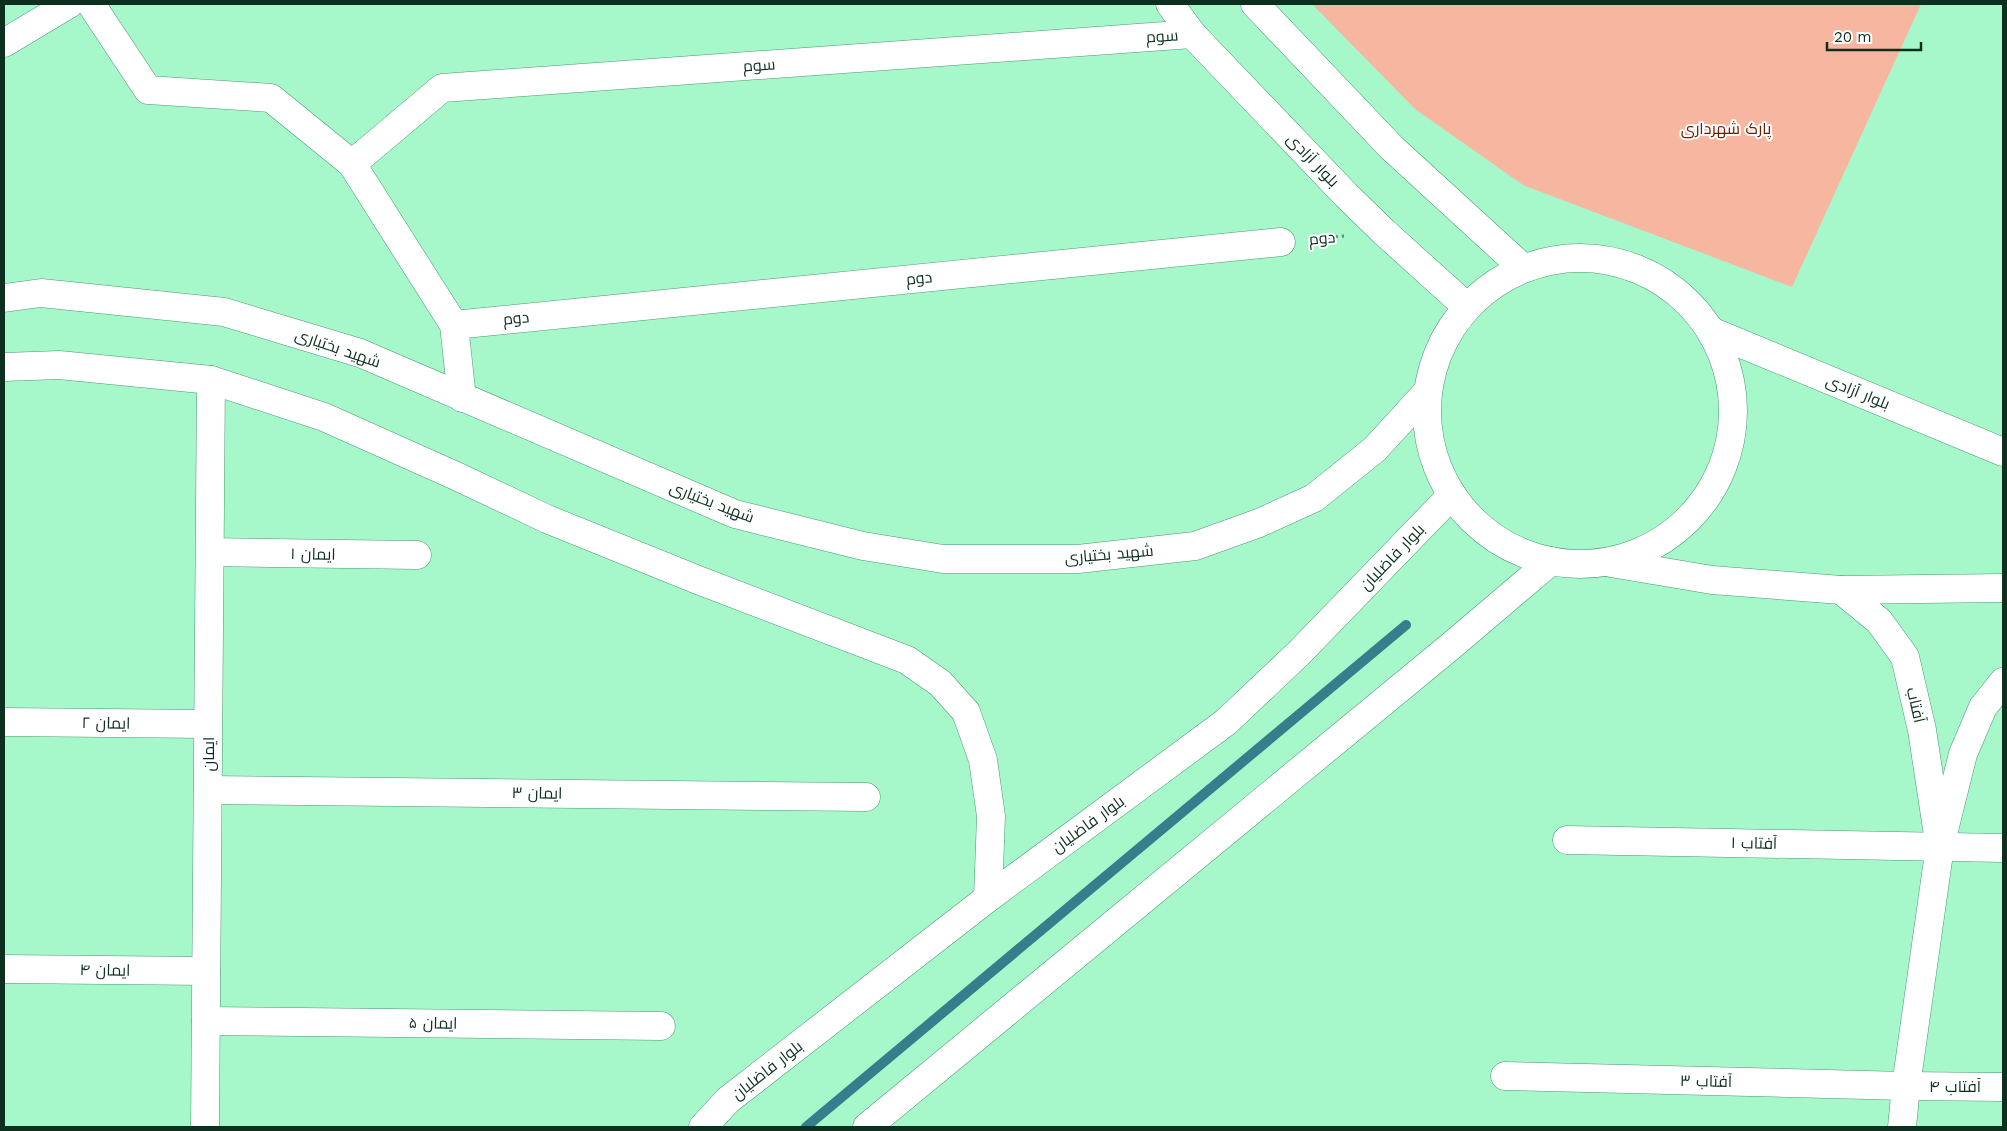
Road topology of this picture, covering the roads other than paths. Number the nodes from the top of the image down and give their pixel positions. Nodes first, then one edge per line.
1 (69, 4) edge
2 (91, 4) edge
3 (1170, 4) edge
4 (1255, 4) edge
5 (1192, 34) junction
6 (4, 44) edge
7 (352, 164) junction
8 (1281, 242) road end
9 (1524, 268) junction
10 (4, 298) edge
11 (1467, 307) junction
12 (454, 324) junction
13 (1713, 332) junction
14 (4, 367) edge
15 (211, 380) junction
16 (1428, 391) junction
17 (462, 398) junction
18 (2003, 452) edge
19 (1452, 495) junction
20 (210, 552) junction
21 (417, 555) dead end
22 (1551, 561) junction
23 (1604, 562) junction
24 (2003, 588) edge
25 (1841, 590) junction
26 (2003, 682) edge
27 (4, 722) edge
28 (208, 724) junction
29 (208, 790) junction
30 (866, 797) dead end
31 (1567, 840) dead end
32 (1940, 846) junction
33 (2003, 848) edge
34 (988, 898) junction
35 (4, 970) edge
36 (206, 971) junction
37 (206, 1021) junction
38 (661, 1026) dead end
39 (1505, 1076) dead end
40 (1906, 1086) junction
41 (2003, 1087) edge
42 (205, 1127) edge
43 (703, 1127) edge
44 (866, 1127) edge
45 (1902, 1127) edge

1 - 6 main road
2 - 7 main road
3 - 5 main road, بلوار آزادی
4 - 9 main road
5 - 7 main road, سوم
5 - 11 main road, بلوار آزادی
7 - 12 main road
8 - 12 main road, دوم
9 - 11 main road
9 - 13 main road
10 - 17 main road, شهید بختیاری
11 - 16 main road
12 - 17 main road
13 - 18 main road, بلوار آزادی
13 - 23 main road
14 - 15 main road
15 - 20 main road, ایمان
15 - 34 main road
16 - 17 main road, شهید بختیاری
16 - 19 main road
19 - 22 main road
19 - 34 main road, بلوار فاضلیان
20 - 21 main road, ایمان ۱
20 - 28 main road, ایمان
22 - 23 main road
22 - 44 main road
23 - 25 main road
24 - 25 main road
25 - 32 main road, آفتاب
26 - 32 main road, آفتاب
27 - 28 main road, ایمان ۲
28 - 29 main road, ایمان
29 - 30 main road, ایمان ۳
29 - 36 main road, ایمان
31 - 32 main road, آفتاب ۱
32 - 33 main road, آفتاب ۱
32 - 40 main road, آفتاب
34 - 43 main road, بلوار فاضلیان
35 - 36 main road, ایمان ۴
36 - 37 main road, ایمان
37 - 38 main road, ایمان ۵
37 - 42 main road, ایمان
39 - 40 main road, آفتاب ۳
40 - 41 main road, آفتاب ۴
40 - 45 main road, آفتاب

